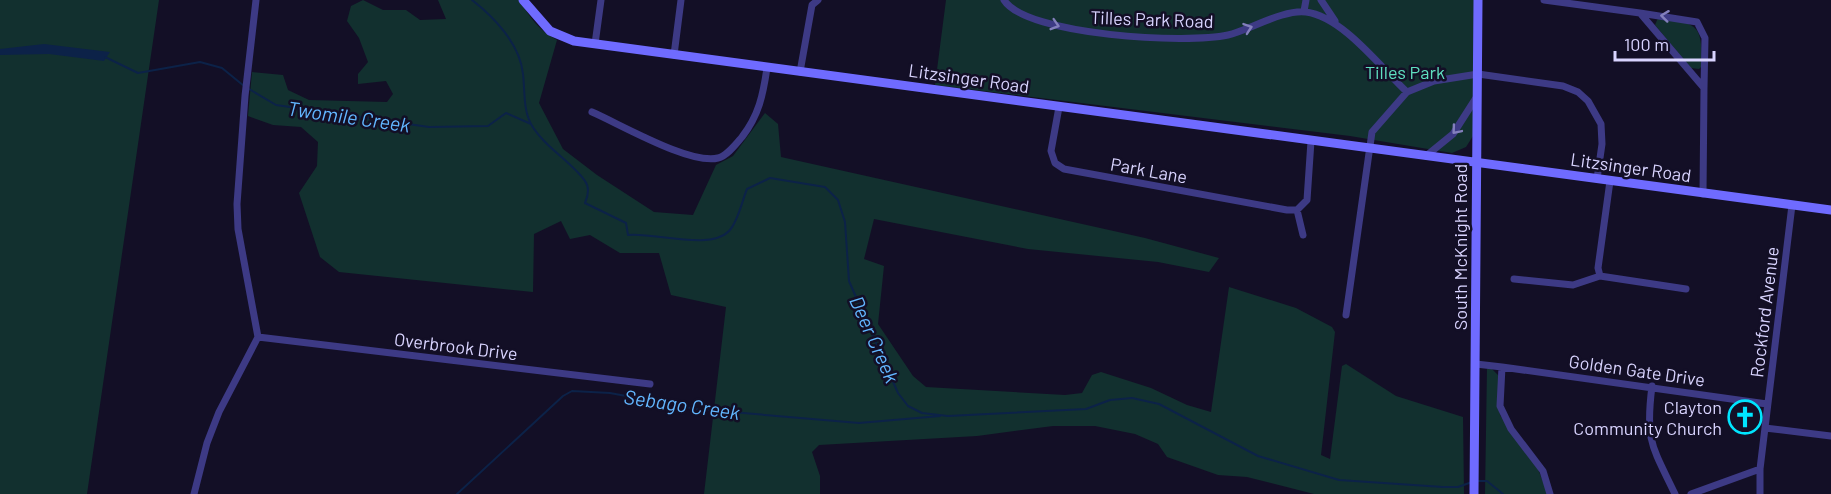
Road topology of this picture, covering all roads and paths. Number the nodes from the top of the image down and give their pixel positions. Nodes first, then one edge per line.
1 (256, 0) edge
2 (523, 0) edge
3 (601, 0) edge
4 (681, 0) edge
5 (818, 0) edge
6 (1004, 0) edge
7 (1306, 0) edge
8 (1321, 0) edge
9 (1478, 0) edge
10 (1544, 0) edge
11 (1304, 11) junction
12 (1640, 13) junction
13 (1336, 23) junction
14 (595, 44) junction
15 (674, 55) junction
16 (767, 68) junction
17 (800, 72) junction
18 (1478, 74) junction
19 (1704, 88) junction
20 (1407, 92) junction
21 (1477, 96) junction
22 (1059, 107) junction
23 (592, 112) dead end
24 (1311, 141) junction
25 (1369, 148) junction
26 (1426, 156) junction
27 (1476, 163) junction
28 (1598, 179) junction
29 (1610, 181) junction
30 (1703, 194) junction
31 (1792, 205) junction
32 (1297, 210) junction
33 (1831, 210) edge
34 (1303, 235) dead end
35 (1600, 276) junction
36 (1514, 279) dead end
37 (1686, 290) dead end
38 (1346, 315) dead end
39 (258, 337) junction
40 (1476, 363) junction
41 (1503, 367) junction
42 (650, 384) dead end
43 (1652, 386) junction
44 (1767, 404) junction
45 (1765, 429) junction
46 (1831, 436) edge
47 (1760, 469) junction
48 (194, 494) edge
49 (1474, 494) edge
50 (1550, 494) edge
51 (1675, 494) edge
52 (1691, 494) edge
53 (1760, 494) edge

1 - 39 street
2 - 14 street, Litzsinger Road
3 - 14 street
4 - 15 street
5 - 17 street
6 -> 11 street, Tilles Park Road
7 - 11 street
8 - 13 street
9 - 18 street, South McKnight Road
10 - 12 street
11 - 13 street
12 - 19 street
19 -> 12 street
13 - 20 street
14 - 15 street, Litzsinger Road
15 - 16 street, Litzsinger Road
16 - 17 street, Litzsinger Road
16 - 23 street
17 - 22 street, Litzsinger Road
18 - 20 street
18 - 21 street, South McKnight Road
18 - 28 street
19 - 30 street
20 - 25 street
21 -> 26 street
21 - 27 street, South McKnight Road
22 - 24 street, Litzsinger Road
22 - 32 street, Park Lane
24 - 25 street, Litzsinger Road
24 - 32 street
25 - 26 street, Litzsinger Road
25 - 38 street
26 - 27 street, Litzsinger Road
27 - 28 street, Litzsinger Road
27 - 40 street, South McKnight Road
28 - 29 street, Litzsinger Road
29 - 30 street, Litzsinger Road
29 - 35 street
30 - 31 street, Litzsinger Road
31 - 33 street, Litzsinger Road
31 - 44 street, Rockford Avenue
32 - 34 street
35 - 36 street
35 - 37 street
39 - 42 street, Overbrook Drive
39 - 48 street
40 - 41 street, Golden Gate Drive
40 - 49 street, South McKnight Road
41 - 43 street, Golden Gate Drive
41 - 50 street
43 - 44 street, Golden Gate Drive
43 - 51 street
44 - 45 street, Rockford Avenue
45 - 46 street
45 - 47 street, Rockford Avenue
47 - 52 street
47 - 53 street, Rockford Avenue

